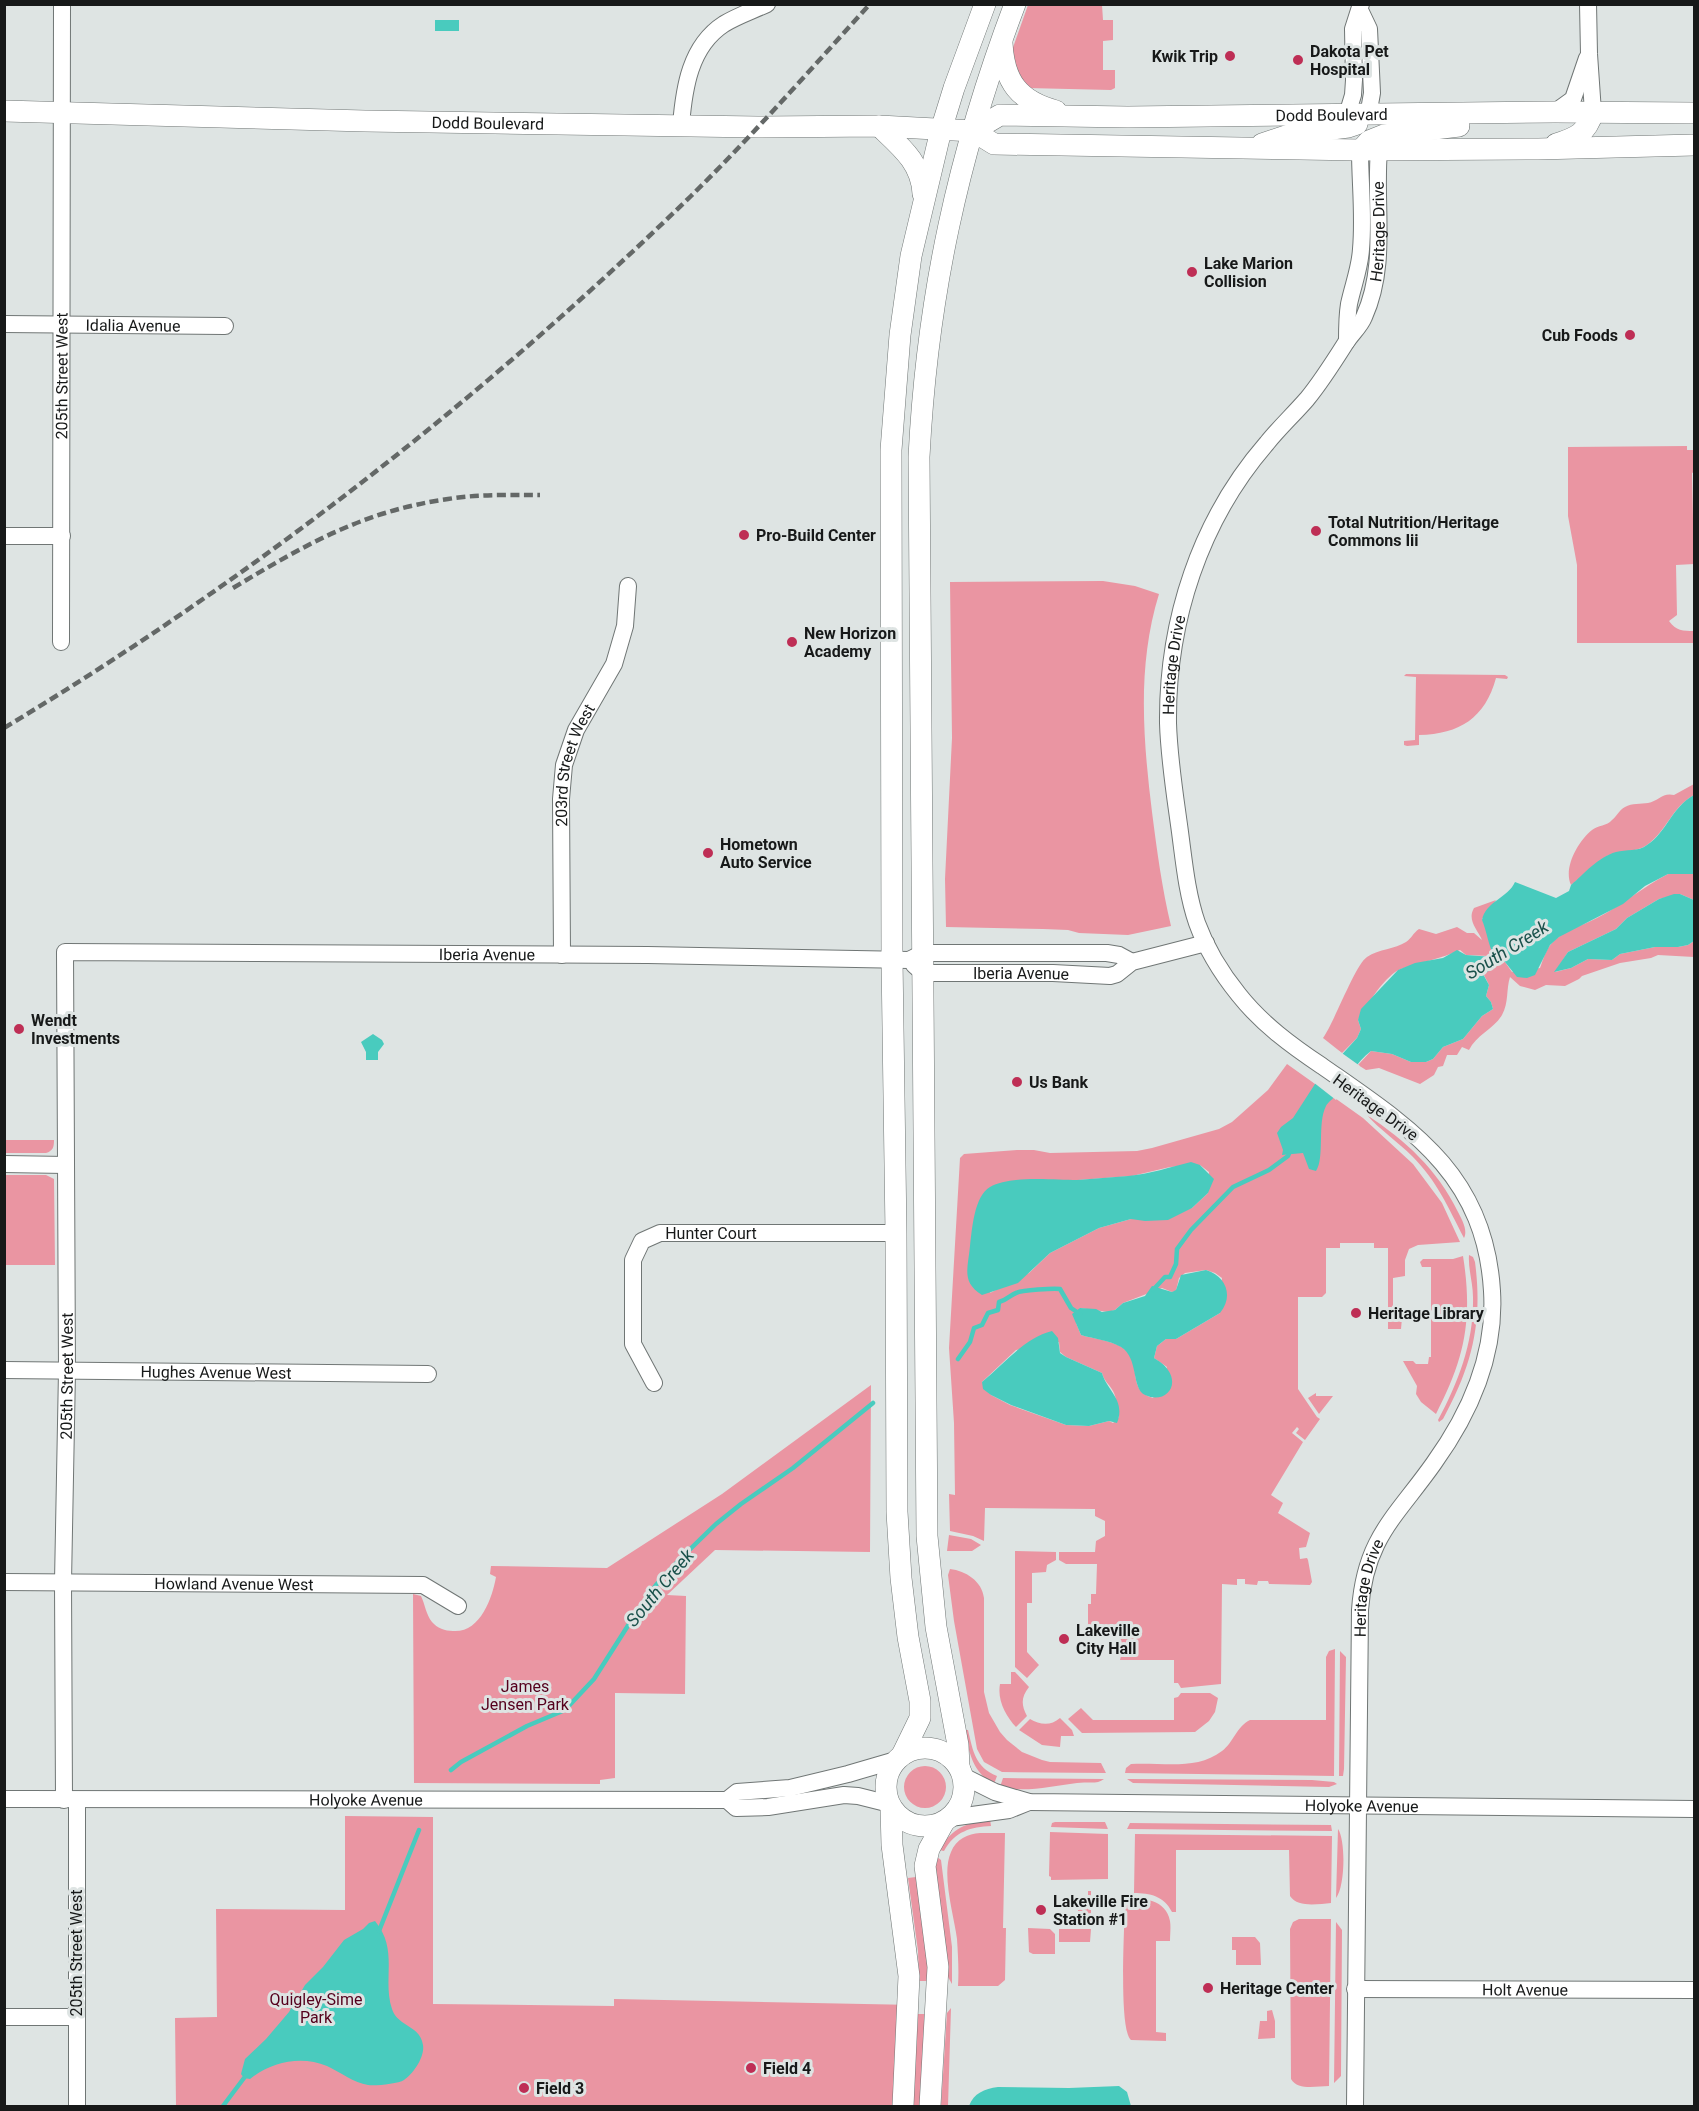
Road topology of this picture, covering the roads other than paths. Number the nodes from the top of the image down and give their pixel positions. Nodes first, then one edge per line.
1 (62, 4) edge
2 (767, 4) edge
3 (985, 4) edge
4 (1015, 4) edge
5 (1588, 4) edge
6 (1360, 7) edge
7 (1001, 41) junction
8 (1589, 54) junction
9 (4, 111) edge
10 (62, 112) junction
11 (1555, 112) junction
12 (1593, 112) junction
13 (1695, 113) edge
14 (1503, 114) junction
15 (1358, 115) junction
16 (1077, 116) junction
17 (681, 125) junction
18 (879, 126) junction
19 (941, 130) junction
20 (973, 132) junction
21 (1695, 145) edge
22 (1244, 149) junction
23 (1370, 150) junction
24 (1538, 150) junction
25 (923, 202) junction
26 (4, 324) edge
27 (62, 324) junction
28 (225, 326) dead end
29 (4, 536) edge
30 (62, 536) junction
31 (628, 586) dead end
32 (60, 642) dead end
33 (1206, 943) junction
34 (65, 952) joint
35 (562, 955) junction
36 (912, 961) junction
37 (4, 1164) edge
38 (66, 1165) junction
39 (896, 1233) junction
40 (4, 1370) edge
41 (67, 1371) junction
42 (428, 1374) dead end
43 (654, 1383) dead end
44 (4, 1582) edge
45 (63, 1582) junction
46 (458, 1606) dead end
47 (899, 1757) junction
48 (961, 1771) junction
49 (4, 1799) edge
50 (70, 1800) junction
51 (727, 1800) junction
52 (1029, 1802) junction
53 (890, 1806) junction
54 (1358, 1806) junction
55 (1695, 1809) edge
56 (947, 1820) junction
57 (1355, 1989) junction
58 (1695, 1990) edge
59 (4, 2017) edge
60 (76, 2017) junction
61 (77, 2106) edge
62 (903, 2106) edge
63 (930, 2106) edge
64 (1355, 2106) edge

1 - 10 street, 205th Street West
2 - 17 street
3 - 19 main road
4 - 7 main road
5 - 8 street
6 - 15 street
7 - 16 main road
7 - 20 main road
8 - 11 street
8 - 12 street
9 - 10 main road, Dodd Boulevard
10 - 17 main road, Dodd Boulevard
10 - 27 street, 205th Street West
11 - 12 main road, Dodd Boulevard
11 - 14 main road, Dodd Boulevard
12 - 13 main road, Dodd Boulevard
12 - 24 main road
14 - 15 main road, Dodd Boulevard
14 - 23 main road
15 - 16 main road, Dodd Boulevard
15 - 22 main road
16 - 20 main road, Dodd Boulevard
17 - 18 main road, Dodd Boulevard
18 - 19 main road, Dodd Boulevard
18 - 25 main road
19 - 20 main road, Dodd Boulevard
19 - 25 main road
20 - 22 main road, Dodd Boulevard
20 - 36 main road
21 - 24 main road, Dodd Boulevard
22 - 23 main road, Dodd Boulevard
23 - 24 main road, Dodd Boulevard
23 - 33 street, Heritage Drive
25 - 36 main road
26 - 27 street, Idalia Avenue
27 - 28 street, Idalia Avenue
27 - 30 street, 205th Street West
29 - 30 street
30 - 32 street, 205th Street West
31 - 35 street, 203rd Street West
33 - 36 street, Iberia Avenue
33 - 54 street, Heritage Drive
34 - 35 street, Iberia Avenue
34 - 38 street, 205th Street West
35 - 36 street, Iberia Avenue
36 - 39 main road
36 - 48 main road
37 - 38 street
38 - 41 street, 205th Street West
39 - 43 street, Hunter Court
39 - 47 main road
40 - 41 street, Hughes Avenue West
41 - 42 street, Hughes Avenue West
41 - 45 street, 205th Street West
44 - 45 street, Howland Avenue West
45 - 46 street, Howland Avenue West
45 - 50 street, 205th Street West
47 - 48 main road
47 - 51 street, Holyoke Avenue
47 - 53 main road
48 - 52 street, Holyoke Avenue
48 - 56 main road
49 - 50 street, Holyoke Avenue
50 - 51 street, Holyoke Avenue
50 - 60 street, 205th Street West
51 - 53 street, Holyoke Avenue
52 - 54 street, Holyoke Avenue
52 - 56 street, Holyoke Avenue
53 - 56 main road
53 - 62 main road
54 - 55 street, Holyoke Avenue
54 - 57 street, Heritage Drive
56 - 63 main road
57 - 58 street, Holt Avenue
57 - 64 street, Heritage Drive
59 - 60 street
60 - 61 street, 205th Street West

